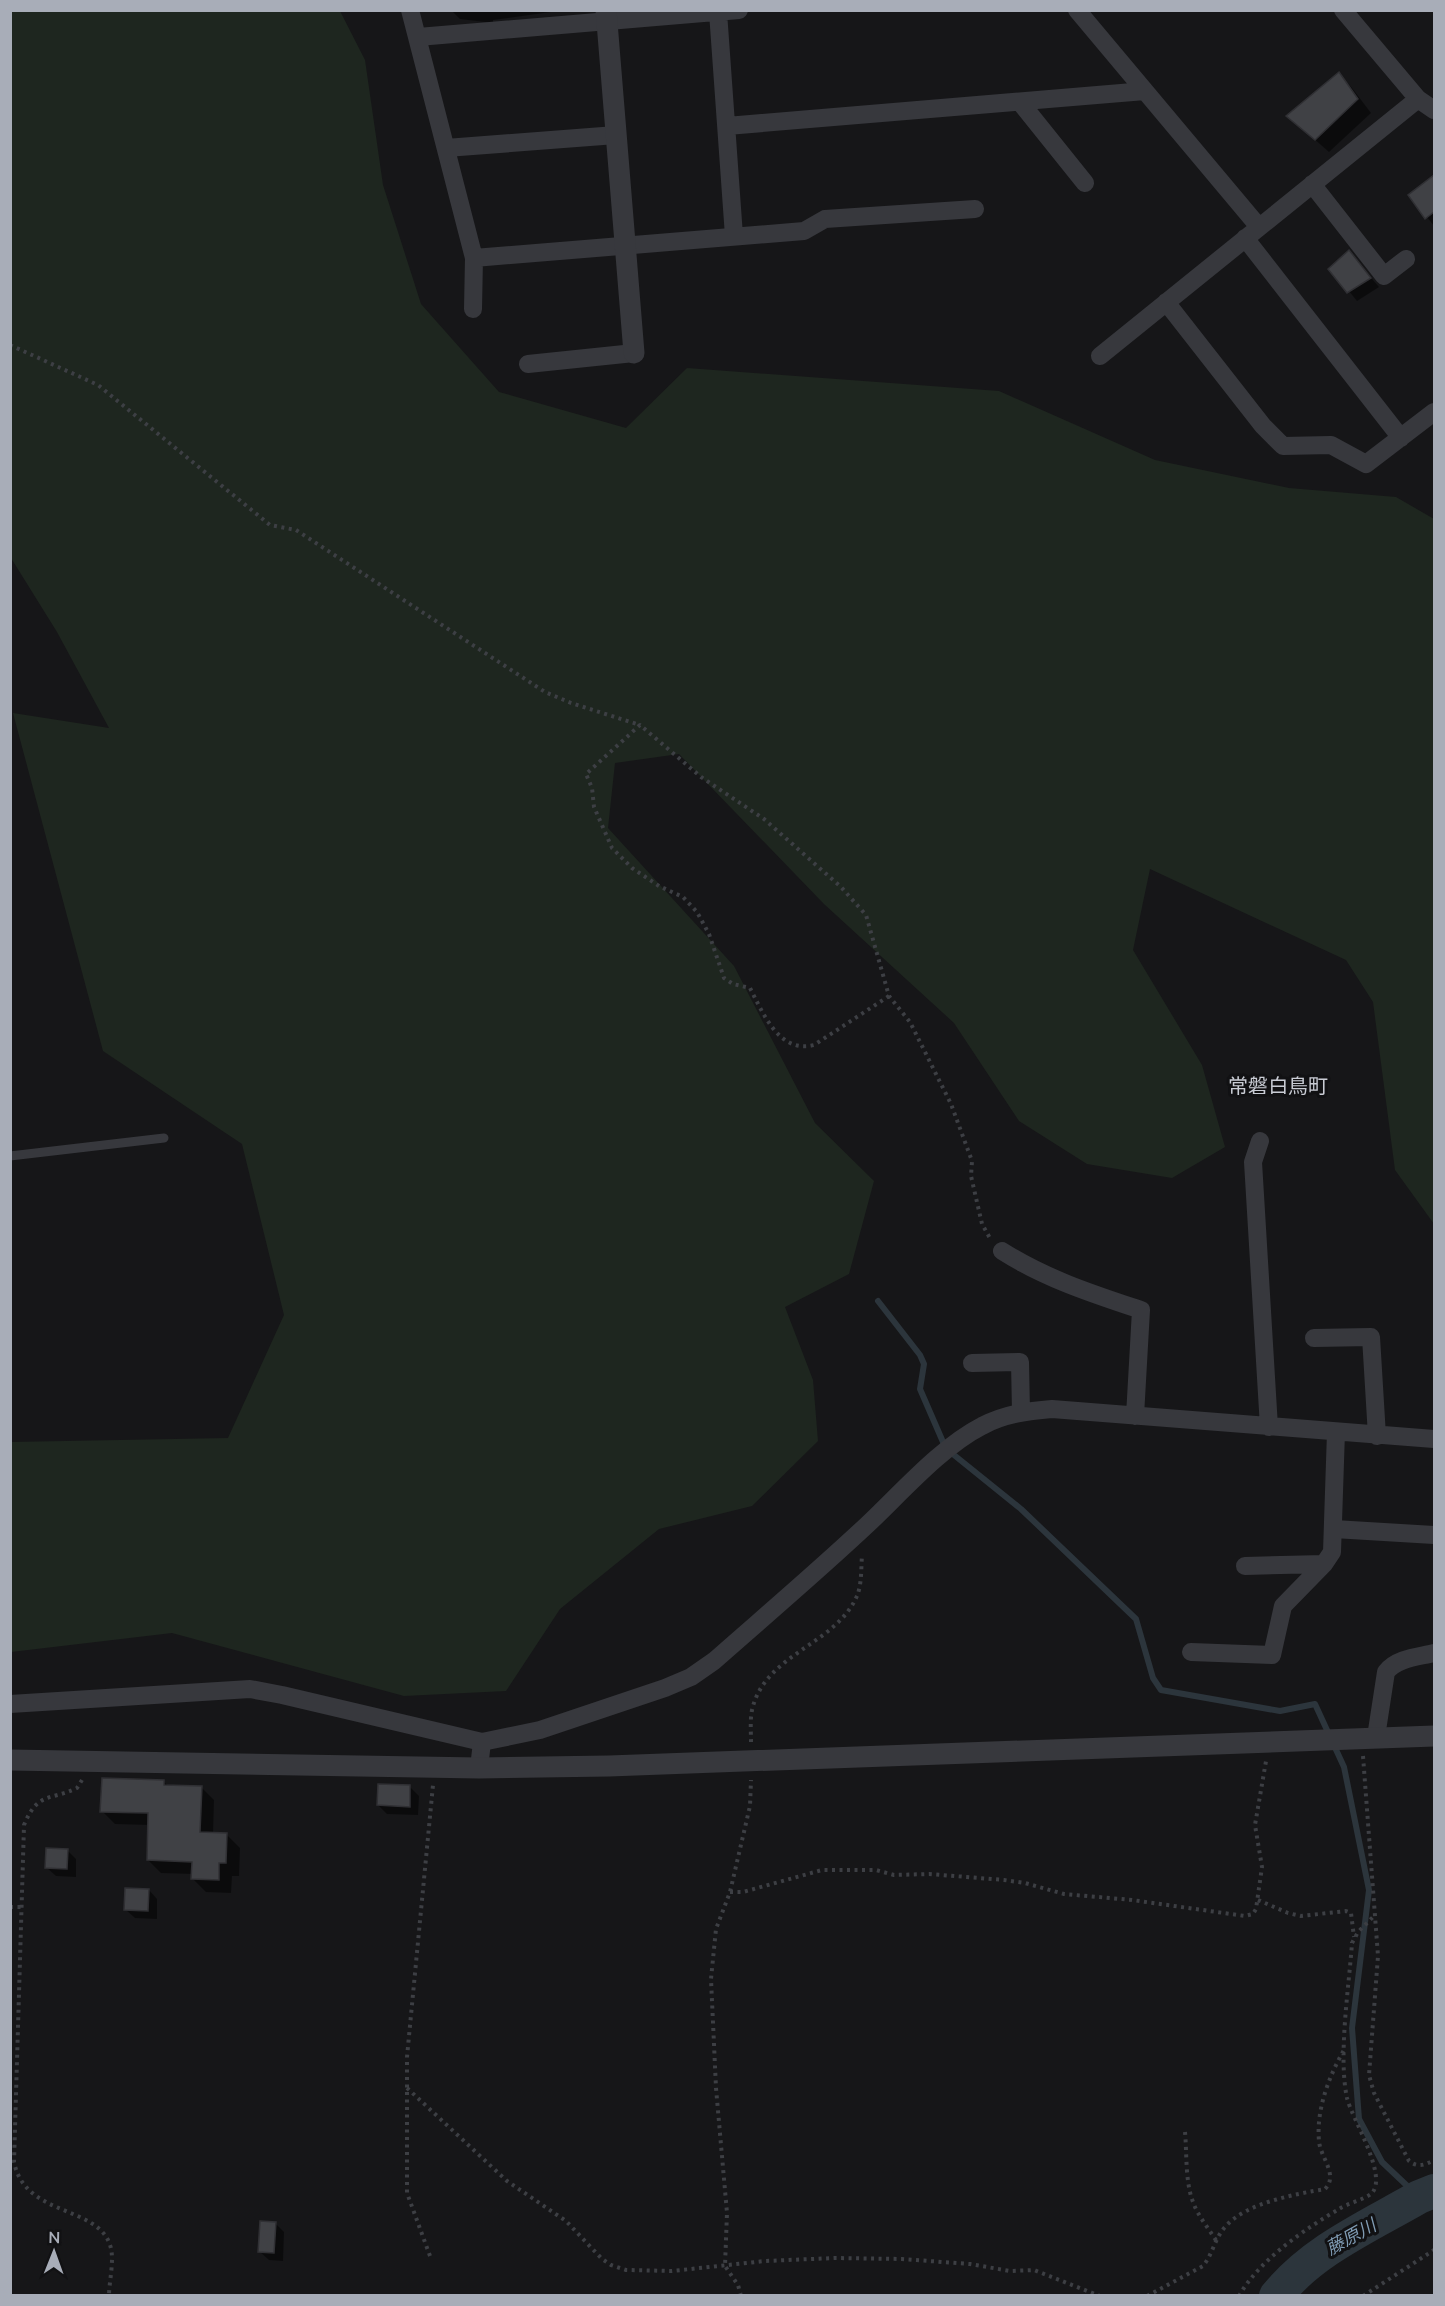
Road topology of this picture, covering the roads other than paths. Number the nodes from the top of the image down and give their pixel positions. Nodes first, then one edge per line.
1 (410, 10) edge
2 (739, 10) edge
3 (1077, 10) edge
4 (1343, 10) edge
5 (718, 12) junction
6 (606, 16) edge
7 (418, 37) junction
8 (1145, 91) junction
9 (1418, 99) junction
10 (1020, 102) junction
11 (1434, 110) edge
12 (727, 126) junction
13 (616, 135) junction
14 (446, 148) junction
15 (1085, 183) dead end
16 (1312, 184) junction
17 (975, 209) dead end
18 (1252, 233) junction
19 (735, 236) junction
20 (625, 245) junction
21 (474, 258) junction
22 (1406, 259) dead end
23 (1166, 302) junction
24 (473, 309) dead end
25 (634, 354) joint
26 (1100, 356) dead end
27 (528, 364) dead end
28 (1434, 412) edge
29 (1401, 438) junction
30 (164, 1138) dead end
31 (1260, 1141) dead end
32 (10, 1156) edge
33 (1002, 1251) road end
34 (1314, 1338) dead end
35 (972, 1363) dead end
36 (1021, 1412) junction
37 (1135, 1416) junction
38 (1269, 1427) junction
39 (1336, 1432) junction
40 (1377, 1436) junction
41 (1434, 1439) edge
42 (1334, 1529) junction
43 (1434, 1535) edge
44 (1324, 1564) junction
45 (1245, 1566) dead end
46 (1191, 1652) dead end
47 (1434, 1653) edge
48 (10, 1704) edge
49 (1434, 1736) edge
50 (1369, 1737) junction
51 (482, 1742) junction
52 (10, 1760) edge
53 (479, 1768) junction

1 - 7 street
2 - 5 street
3 - 8 street
4 - 9 street
5 - 6 street
5 - 12 street
6 - 7 street
6 - 13 street
7 - 14 street
8 - 10 street
8 - 18 street
9 - 11 street
9 - 16 street
10 - 12 street
10 - 15 street
12 - 19 street
13 - 14 street
13 - 20 street
14 - 21 street
16 - 18 street
16 - 22 street
17 - 19 street
18 - 23 street
18 - 29 street
19 - 20 street
20 - 21 street
20 - 25 street
21 - 24 street
23 - 26 street
23 - 29 street
25 - 27 street
28 - 29 street
30 - 32 lane
31 - 38 street
33 - 37 street
34 - 40 street
35 - 36 street
36 - 37 street
36 - 51 street
37 - 38 street
38 - 39 street
39 - 40 street
39 - 42 street
40 - 41 street
42 - 43 street
42 - 44 street
44 - 45 street
44 - 46 street
47 - 50 street
48 - 51 street
49 - 50 street
50 - 53 street
51 - 53 street
52 - 53 street

